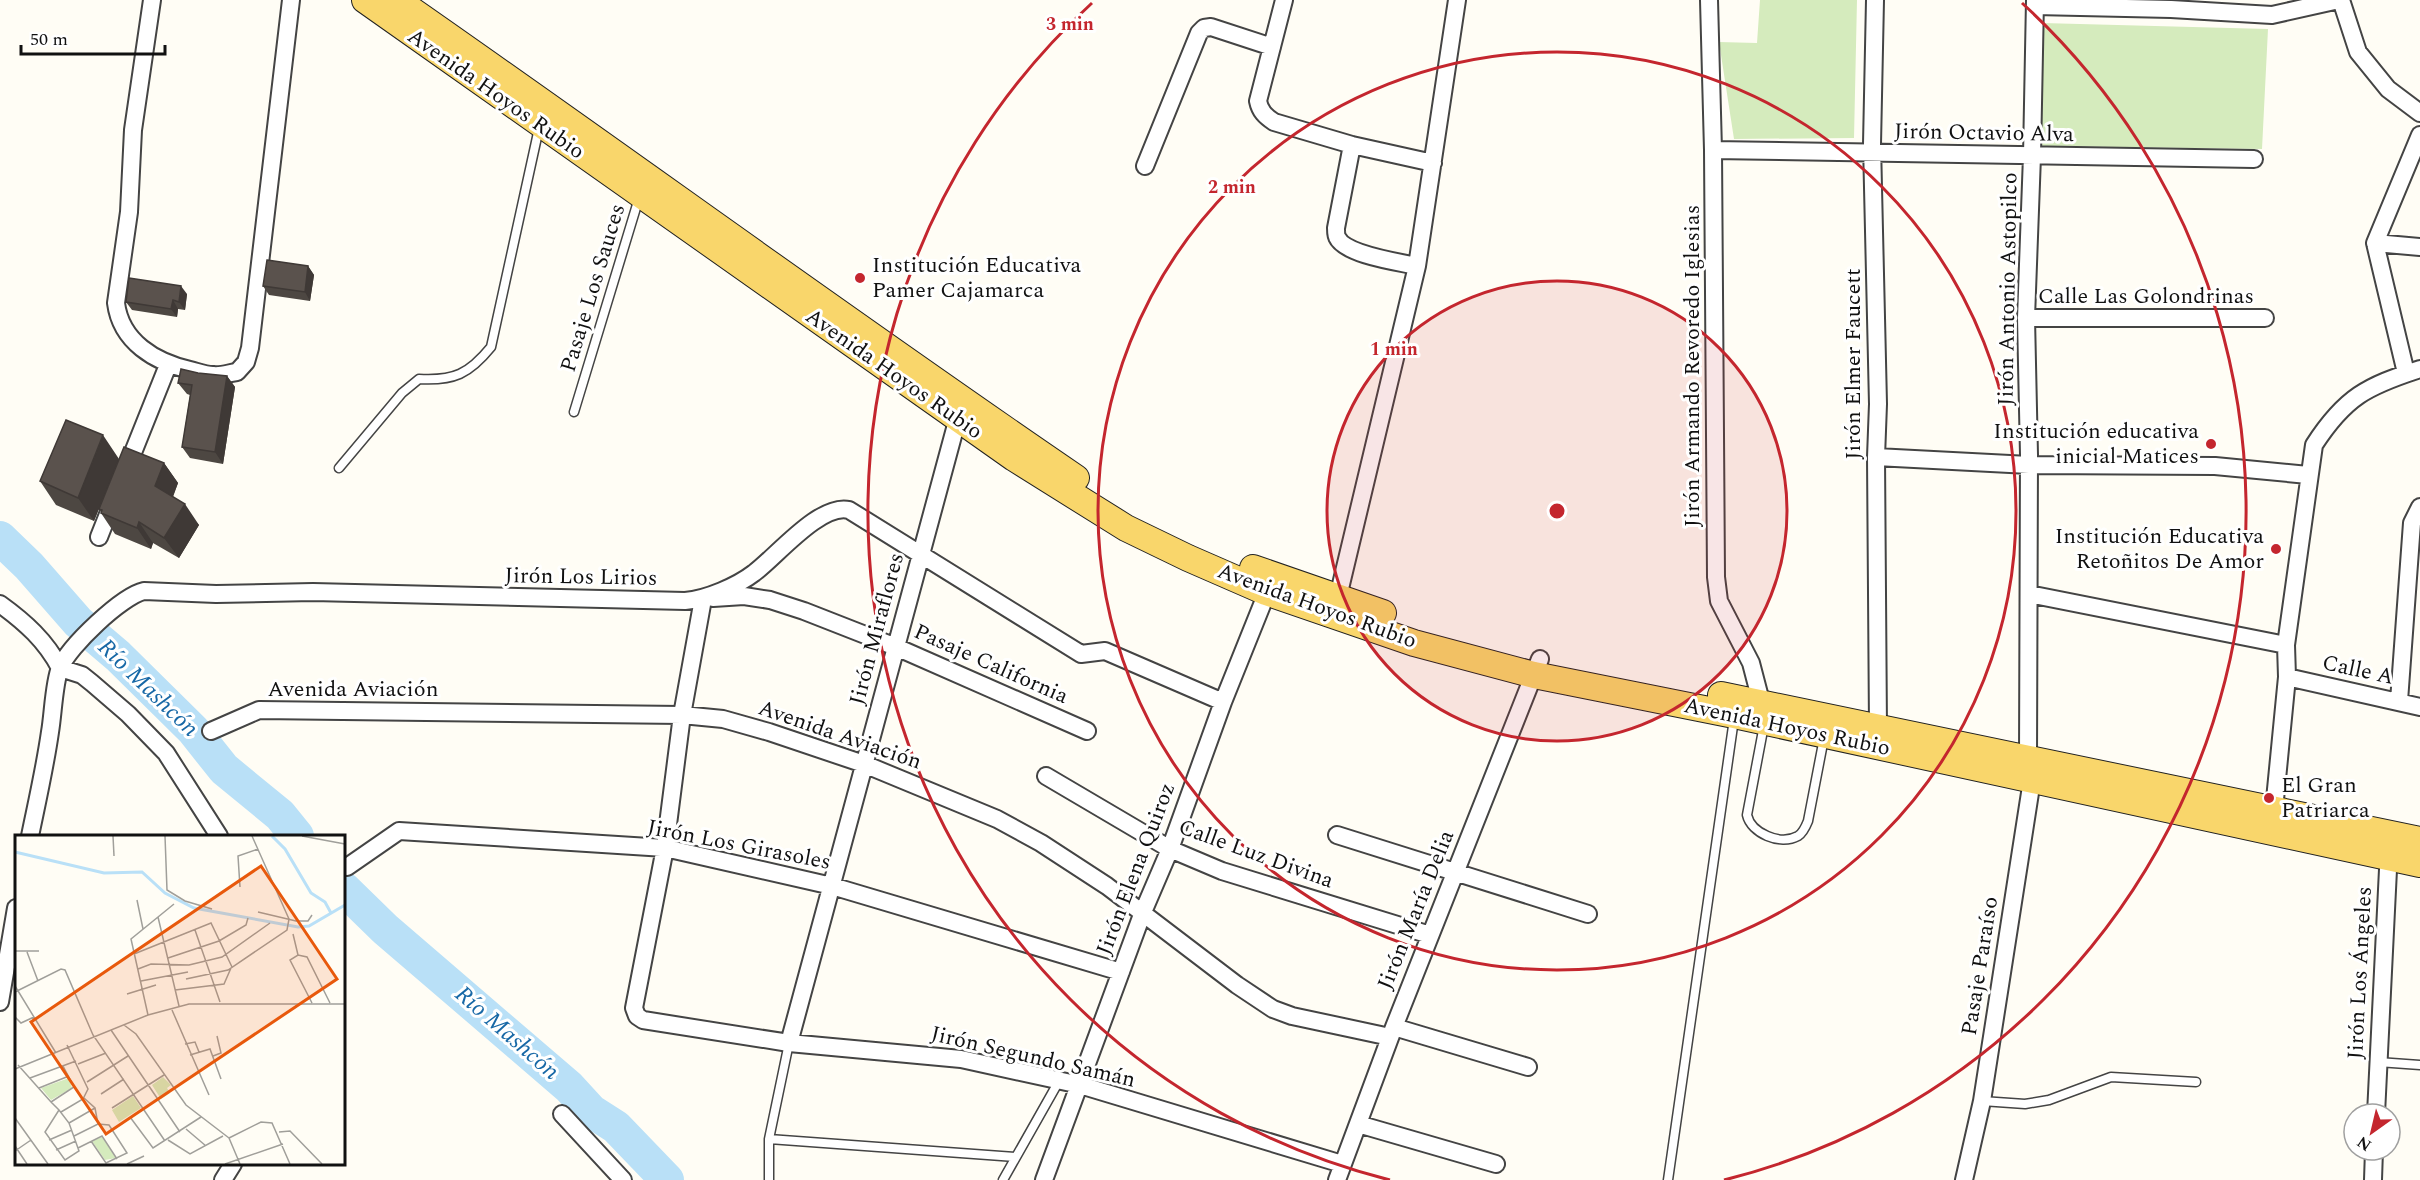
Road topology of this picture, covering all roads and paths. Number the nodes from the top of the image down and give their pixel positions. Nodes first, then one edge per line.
1 (152, 0) edge
2 (291, 0) edge
3 (364, 0) edge
4 (397, 0) edge
5 (1284, 0) edge
6 (1457, 0) edge
7 (1709, 0) edge
8 (1875, 0) edge
9 (2340, 0) edge
10 (2035, 3) edge
11 (2170, 4) edge
12 (1272, 46) junction
13 (2420, 113) edge
14 (542, 114) junction
15 (2420, 135) edge
16 (1352, 145) junction
17 (1713, 150) junction
18 (1873, 154) junction
19 (2032, 156) junction
20 (2254, 159) dead end
21 (1432, 163) junction
22 (1144, 166) dead end
23 (643, 185) junction
24 (2376, 243) junction
25 (2420, 247) edge
26 (1417, 266) junction
27 (2026, 318) junction
28 (2265, 318) dead end
29 (168, 365) junction
30 (2413, 371) edge
31 (960, 409) junction
32 (574, 411) dead end
33 (1876, 457) junction
34 (2029, 465) junction
35 (339, 468) dead end
36 (2308, 476) junction
37 (2420, 507) edge
38 (99, 537) edge
39 (921, 553) junction
40 (1270, 584) junction
41 (2029, 594) junction
42 (1338, 597) junction
43 (703, 599) junction
44 (2413, 599) edge
45 (0, 604) edge
46 (2286, 645) junction
47 (896, 647) junction
48 (1537, 667) junction
49 (60, 668) junction
50 (2287, 677) junction
51 (2399, 701) junction
52 (1223, 702) junction
53 (2420, 706) edge
54 (1764, 713) junction
55 (682, 715) junction
56 (1734, 715) junction
57 (1878, 728) junction
58 (211, 731) dead end
59 (1087, 731) dead end
60 (1824, 735) junction
61 (864, 764) junction
62 (2030, 770) junction
63 (1046, 776) dead end
64 (2274, 808) junction
65 (2271, 833) junction
66 (30, 835) edge
67 (218, 835) edge
68 (1337, 835) dead end
69 (2420, 840) edge
70 (2389, 845) junction
71 (665, 849) junction
72 (1170, 849) junction
73 (2420, 864) edge
74 (346, 867) dead end
75 (1455, 872) junction
76 (832, 886) junction
77 (1143, 912) junction
78 (15, 914) edge
79 (1588, 914) dead end
80 (1430, 935) junction
81 (1121, 972) junction
82 (0, 1002) edge
83 (1392, 1032) junction
84 (789, 1043) junction
85 (2378, 1062) junction
86 (2420, 1065) edge
87 (1528, 1067) dead end
88 (1059, 1081) junction
89 (2196, 1082) dead end
90 (1080, 1085) junction
91 (1982, 1101) junction
92 (2376, 1102) edge
93 (562, 1114) dead end
94 (1358, 1124) junction
95 (769, 1139) junction
96 (1015, 1157) junction
97 (2374, 1162) edge
98 (1496, 1164) dead end
99 (232, 1165) edge
100 (1339, 1172) edge
101 (223, 1180) edge
102 (623, 1180) edge
103 (769, 1180) edge
104 (1003, 1180) edge
105 (1044, 1180) edge
106 (1668, 1180) edge
107 (1964, 1180) edge
108 (2373, 1180) edge

1 - 29 street
2 - 29 street
3 - 14 main road, Avenida Hoyos Rubio
4 - 14 main road, Avenida Hoyos Rubio
5 - 12 street
6 - 21 street
7 - 17 street, Jirón Armando Revoredo Iglesias
8 - 18 street, Jirón Elmer Faucett
9 - 11 street
9 - 13 street
10 - 11 street
10 - 19 street, Jirón Antonio Astopilco
12 - 16 street
12 - 22 street
14 - 23 main road, Avenida Hoyos Rubio
14 - 35 lane
15 - 24 street
16 - 21 street
16 - 26 street
17 - 18 street, Jirón Octavio Alva
17 - 54 street, Jirón Armando Revoredo Iglesias
18 - 19 street, Jirón Octavio Alva
18 - 33 street, Jirón Elmer Faucett
19 - 20 street, Jirón Octavio Alva
19 - 27 street, Jirón Antonio Astopilco
21 - 26 street
23 - 31 main road, Avenida Hoyos Rubio
23 - 32 lane, Pasaje Los Sauces
24 - 25 street
24 - 30 street
26 - 42 street
27 - 28 street, Calle Las Golondrinas
27 - 34 street, Jirón Antonio Astopilco
29 - 38 street
30 - 36 street
31 - 39 street, Jirón Miraflores
31 - 40 main road, Avenida Hoyos Rubio
33 - 34 street
33 - 57 street, Jirón Elmer Faucett
34 - 36 street
34 - 41 street, Jirón Antonio Astopilco
36 - 46 street
37 - 44 street
39 - 43 street, Jirón Los Lirios
39 - 47 street, Jirón Miraflores
39 - 52 street, Jirón Los Lirios
40 - 42 main road, Avenida Hoyos Rubio
40 - 48 main road, Avenida Hoyos Rubio
40 - 52 street, Jirón Elena Quiroz
41 - 46 street
41 - 62 street, Jirón Antonio Astopilco
42 - 48 main road, Avenida Hoyos Rubio
43 - 47 street, Pasaje California
43 - 49 street, Jirón Los Lirios
43 - 55 street
44 - 51 street
45 - 49 street
46 - 50 street
47 - 59 street, Pasaje California
47 - 61 street, Jirón Miraflores
48 - 54 main road, Avenida Hoyos Rubio
48 - 56 main road, Avenida Hoyos Rubio
48 - 75 street, Jirón María Delia
49 - 66 street, Jirón Los Lirios
49 - 67 street
50 - 51 street, Calle A
50 - 64 street
51 - 53 street, Calle A
52 - 72 street, Jirón Elena Quiroz
54 - 56 main road, Avenida Hoyos Rubio
54 - 57 main road, Avenida Hoyos Rubio
54 - 60 main road, Avenida Hoyos Rubio
54 - 60 lane
55 - 58 street, Avenida Aviación
55 - 61 street, Avenida Aviación
55 - 71 street
56 - 106 lane
57 - 62 main road, Avenida Hoyos Rubio
60 - 62 main road, Avenida Hoyos Rubio
61 - 76 street, Jirón Miraflores
61 - 77 street, Avenida Aviación
62 - 64 main road, Avenida Hoyos Rubio
62 - 65 main road, Avenida Hoyos Rubio
62 - 91 street, Pasaje Paraíso
63 - 72 street, Calle Luz Divina
64 - 65 street
64 - 70 main road, Avenida Hoyos Rubio
65 - 70 main road, Avenida Hoyos Rubio
68 - 75 street
69 - 70 main road, Avenida Hoyos Rubio
70 - 73 main road, Avenida Hoyos Rubio
70 - 85 street, Jirón Los Ángeles
71 - 74 street, Jirón Los Girasoles
71 - 76 street, Jirón Los Girasoles
71 - 84 street, Jirón Segundo Samán
72 - 77 street, Jirón Elena Quiroz
72 - 80 street, Calle Luz Divina
75 - 79 street
75 - 80 street, Jirón María Delia
76 - 81 street, Jirón Los Girasoles
76 - 84 street, Jirón Miraflores
77 - 81 street, Jirón Elena Quiroz
77 - 83 street, Avenida Aviación
78 - 82 street
80 - 83 street, Jirón María Delia
81 - 90 street, Jirón Elena Quiroz
83 - 87 street, Avenida Aviación
83 - 94 street, Jirón María Delia
84 - 88 street, Jirón Segundo Samán
84 - 95 lane
85 - 86 lane
85 - 92 street, Jirón Los Ángeles
88 - 90 street, Jirón Segundo Samán
88 - 96 lane
89 - 91 lane
90 - 100 street, Jirón Segundo Samán
90 - 105 street, Jirón Elena Quiroz
91 - 107 street, Pasaje Paraíso
93 - 102 street
94 - 98 street
94 - 100 street, Jirón María Delia
95 - 96 lane
95 - 103 lane
96 - 104 lane
97 - 108 street
99 - 101 street

